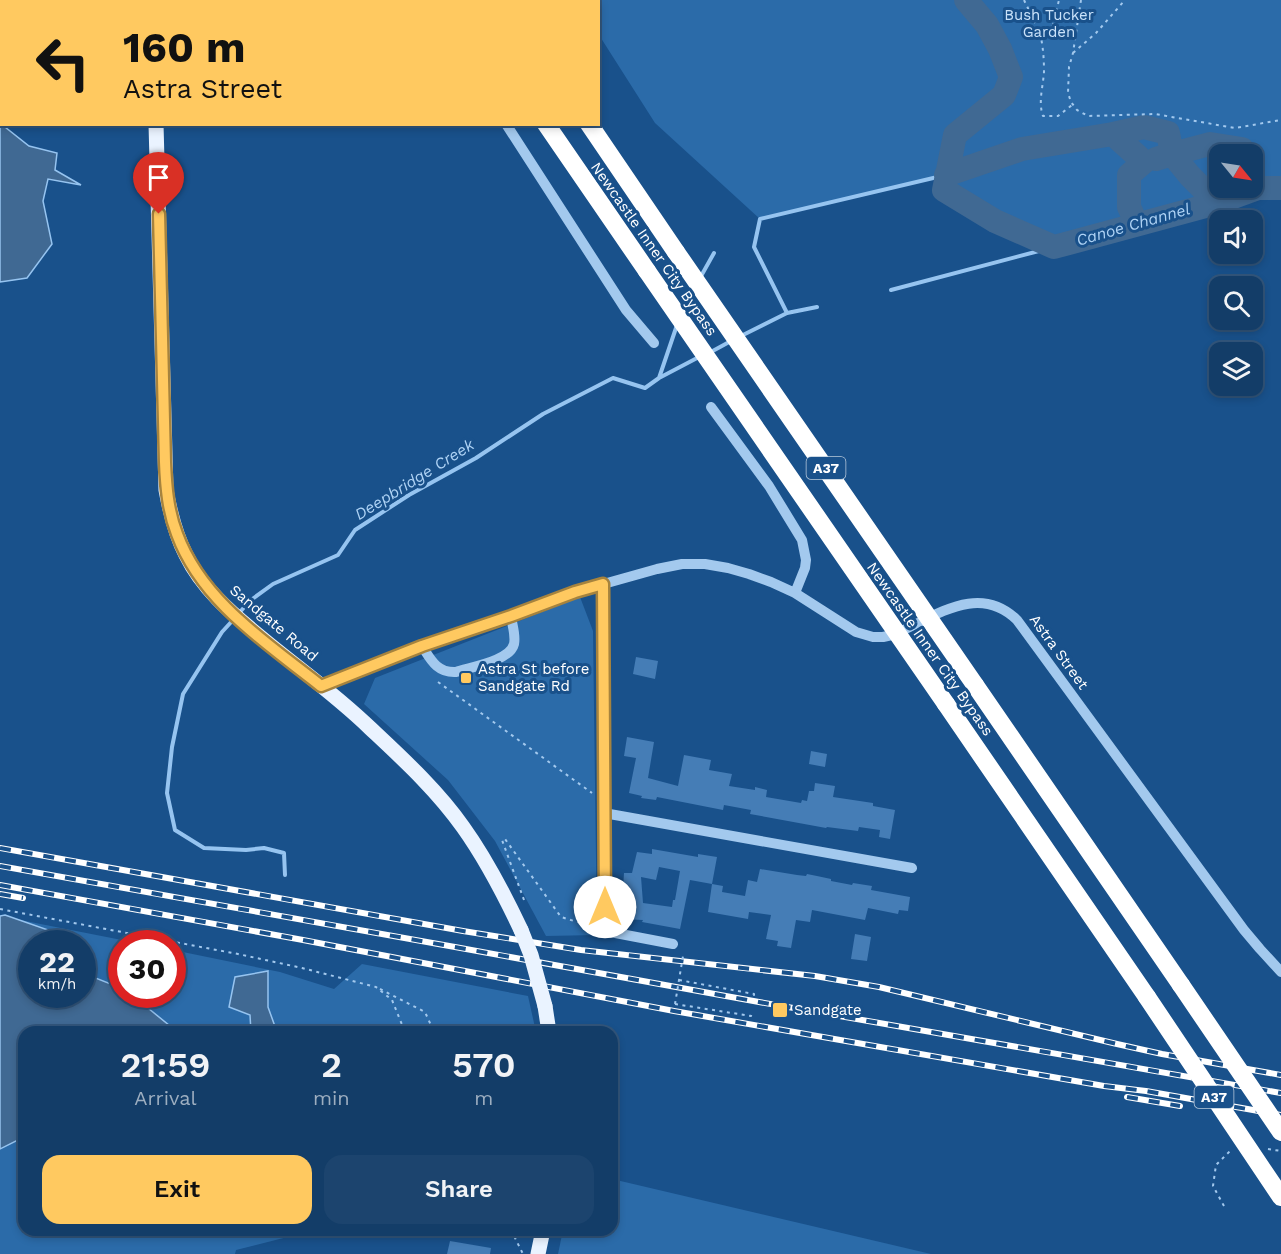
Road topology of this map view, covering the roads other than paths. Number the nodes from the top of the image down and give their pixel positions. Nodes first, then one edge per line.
1 (156, 126) edge
2 (507, 126) edge
3 (547, 126) edge
4 (590, 126) edge
5 (654, 343) dead end
6 (711, 407) dead end
7 (603, 584) junction
8 (795, 593) junction
9 (511, 616) junction
10 (422, 646) junction
11 (321, 686) junction
12 (604, 807) junction
13 (912, 868) dead end
14 (673, 944) dead end
15 (1281, 972) edge
16 (548, 1026) edge
17 (1281, 1132) edge
18 (1281, 1197) edge
19 (542, 1236) edge
20 (538, 1254) edge

1 - 11 main road, Sandgate Road
2 - 5 street
3 - 18 highway, Newcastle Inner City Bypass / A37, bridge
4 - 17 highway, Newcastle Inner City Bypass / A37, bridge
6 - 8 street
7 - 8 street, Astra Street
7 - 9 street, Astra Street
7 - 12 street
8 - 15 street, Astra Street
9 - 10 street, Astra Street
9 - 10 street
10 - 11 street, Astra Street
11 - 16 main road, Sandgate Road, bridge
12 - 13 street
12 - 14 street
19 - 20 main road

